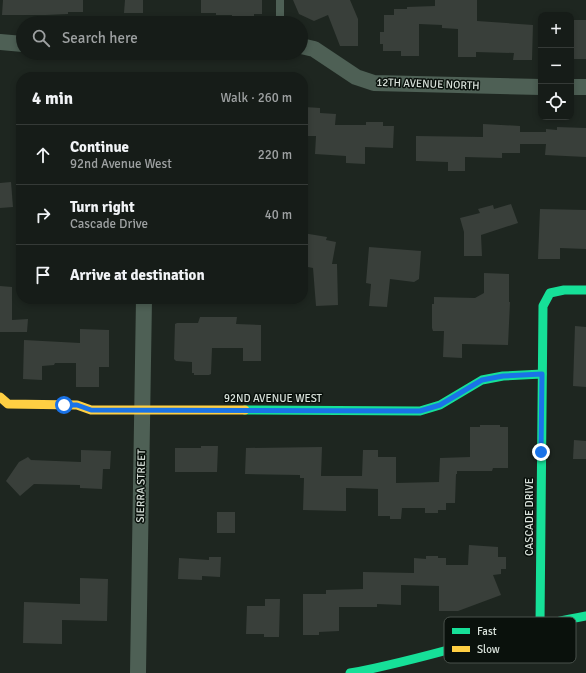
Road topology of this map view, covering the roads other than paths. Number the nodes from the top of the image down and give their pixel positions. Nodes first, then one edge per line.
1 (280, 0) edge
2 (280, 16) edge
3 (0, 42) edge
4 (16, 43) edge
5 (308, 48) edge
6 (586, 86) edge
7 (538, 87) edge
8 (574, 87) edge
9 (586, 290) edge
10 (144, 304) edge
11 (542, 374) junction
12 (0, 397) edge
13 (142, 410) junction
14 (586, 616) edge
15 (540, 617) edge
16 (576, 618) edge
17 (444, 650) edge
18 (138, 673) edge
19 (350, 673) edge

1 - 2 lane
3 - 4 street
5 - 7 street, 12TH AVENUE NORTH
6 - 8 street
9 - 11 street, CASCADE DRIVE
10 - 13 street, SIERRA STREET
11 - 13 street, 92ND AVENUE WEST
11 - 15 street, CASCADE DRIVE
12 - 13 street, 92ND AVENUE WEST
13 - 18 street, SIERRA STREET
14 - 16 street
17 - 19 street

